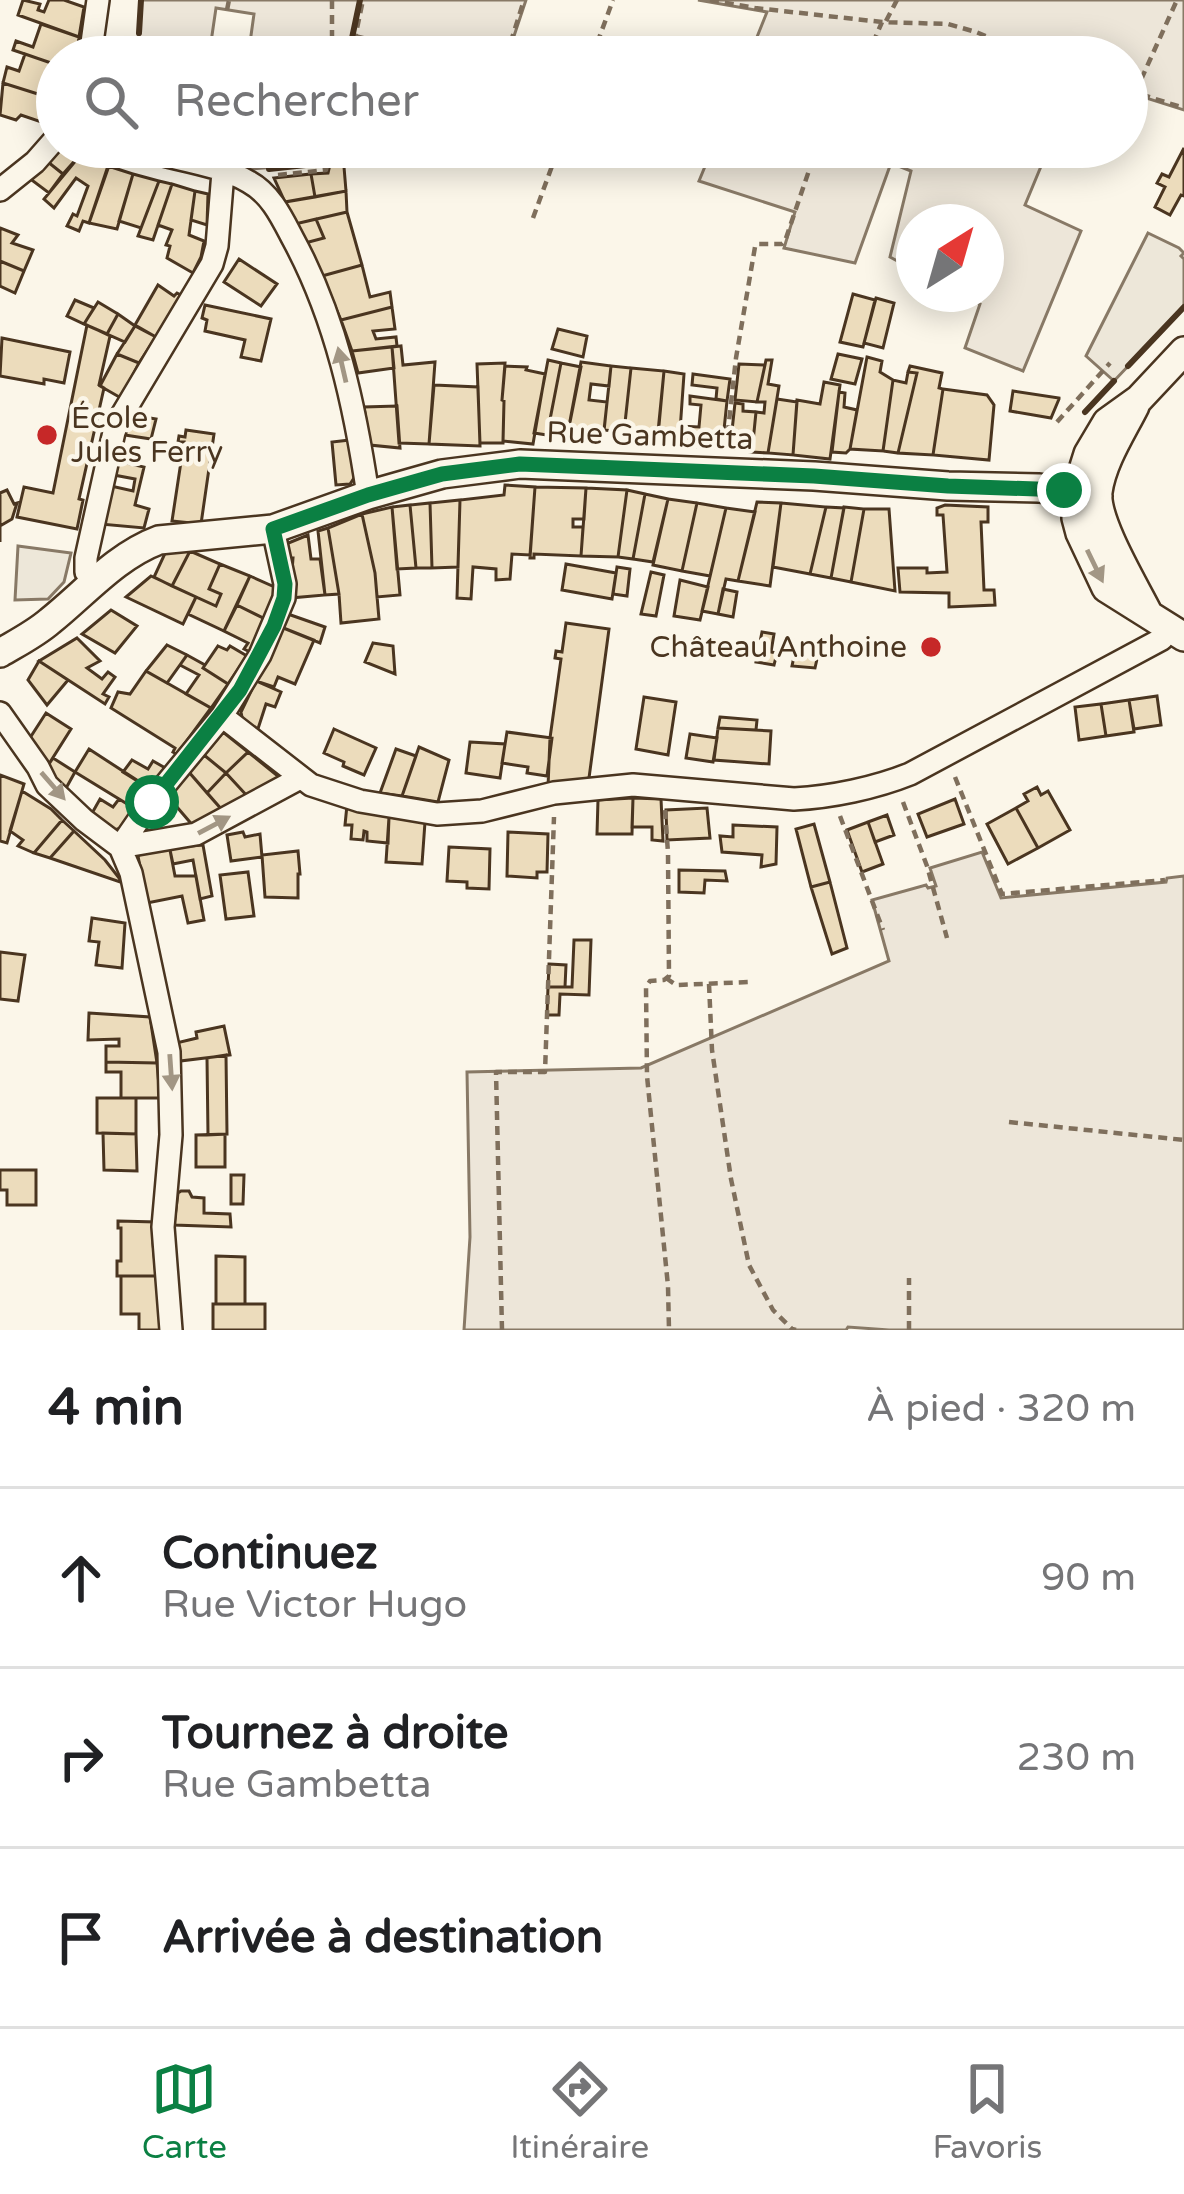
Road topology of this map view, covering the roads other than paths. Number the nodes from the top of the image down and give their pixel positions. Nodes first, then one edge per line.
1 (98, 0) edge
2 (93, 36) edge
3 (36, 161) edge
4 (209, 168) edge
5 (223, 172) junction
6 (0, 190) edge
7 (1184, 351) edge
8 (1086, 494) junction
9 (368, 495) junction
10 (273, 529) junction
11 (95, 582) junction
12 (1167, 627) edge
13 (0, 652) edge
14 (0, 712) edge
15 (222, 716) junction
16 (299, 778) junction
17 (120, 848) junction
18 (171, 1330) edge

1 - 2 street
3 - 6 street
4 - 5 street
9 -> 5 street
5 - 11 street
7 - 8 street
8 - 9 street, Rue Gambetta
8 - 12 street
9 - 10 street, Rue Gambetta
10 - 11 street, Rue Gambetta
10 - 15 street
11 - 13 street
12 - 16 street
14 -> 17 street
15 - 16 street
15 - 17 street
17 -> 16 street
17 -> 18 street

